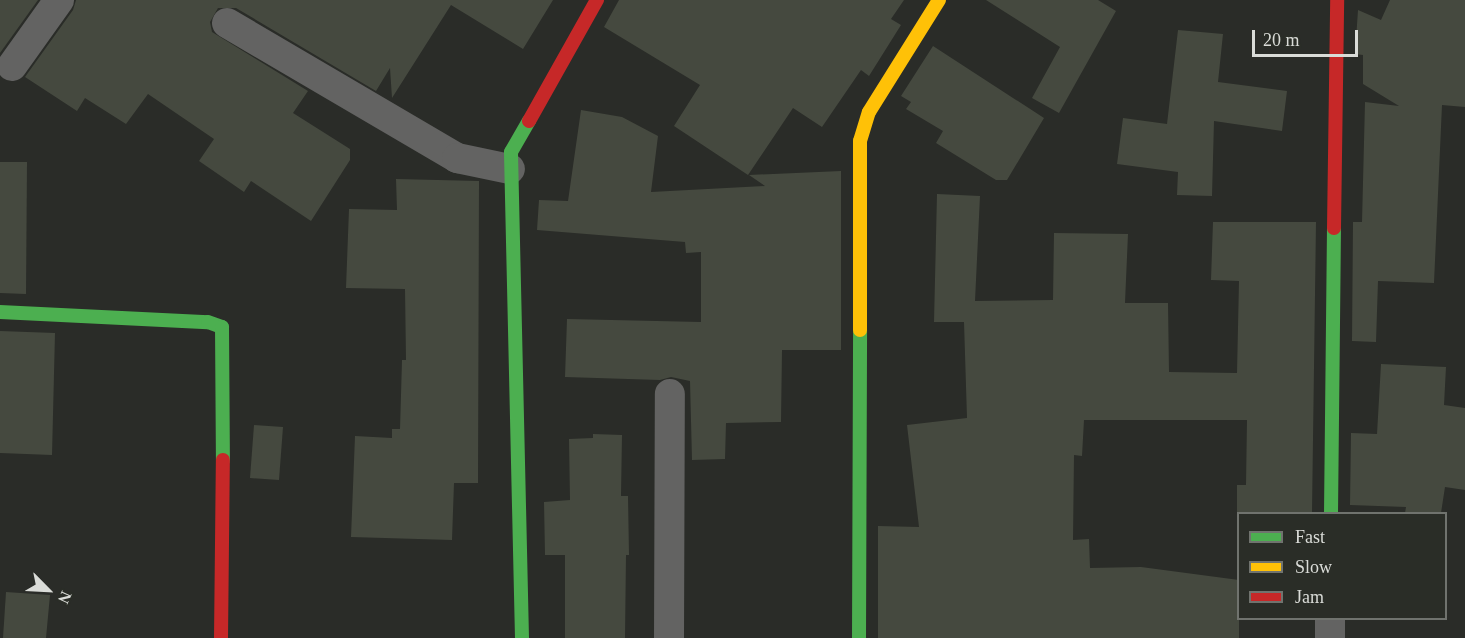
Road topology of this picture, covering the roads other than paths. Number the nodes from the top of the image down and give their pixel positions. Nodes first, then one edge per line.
1 (58, 0) edge
2 (597, 0) edge
3 (939, 0) edge
4 (1337, 0) edge
5 (227, 23) dead end
6 (12, 66) dead end
7 (510, 169) junction
8 (0, 312) edge
9 (670, 394) dead end
10 (1331, 512) edge
11 (1330, 620) edge
12 (220, 638) edge
13 (522, 638) edge
14 (669, 638) edge
15 (860, 638) edge
16 (1330, 638) edge

1 - 6 street
2 - 7 street
3 - 15 street
4 - 10 street
5 - 7 street
7 - 13 street
8 - 12 street
9 - 14 street
11 - 16 street

